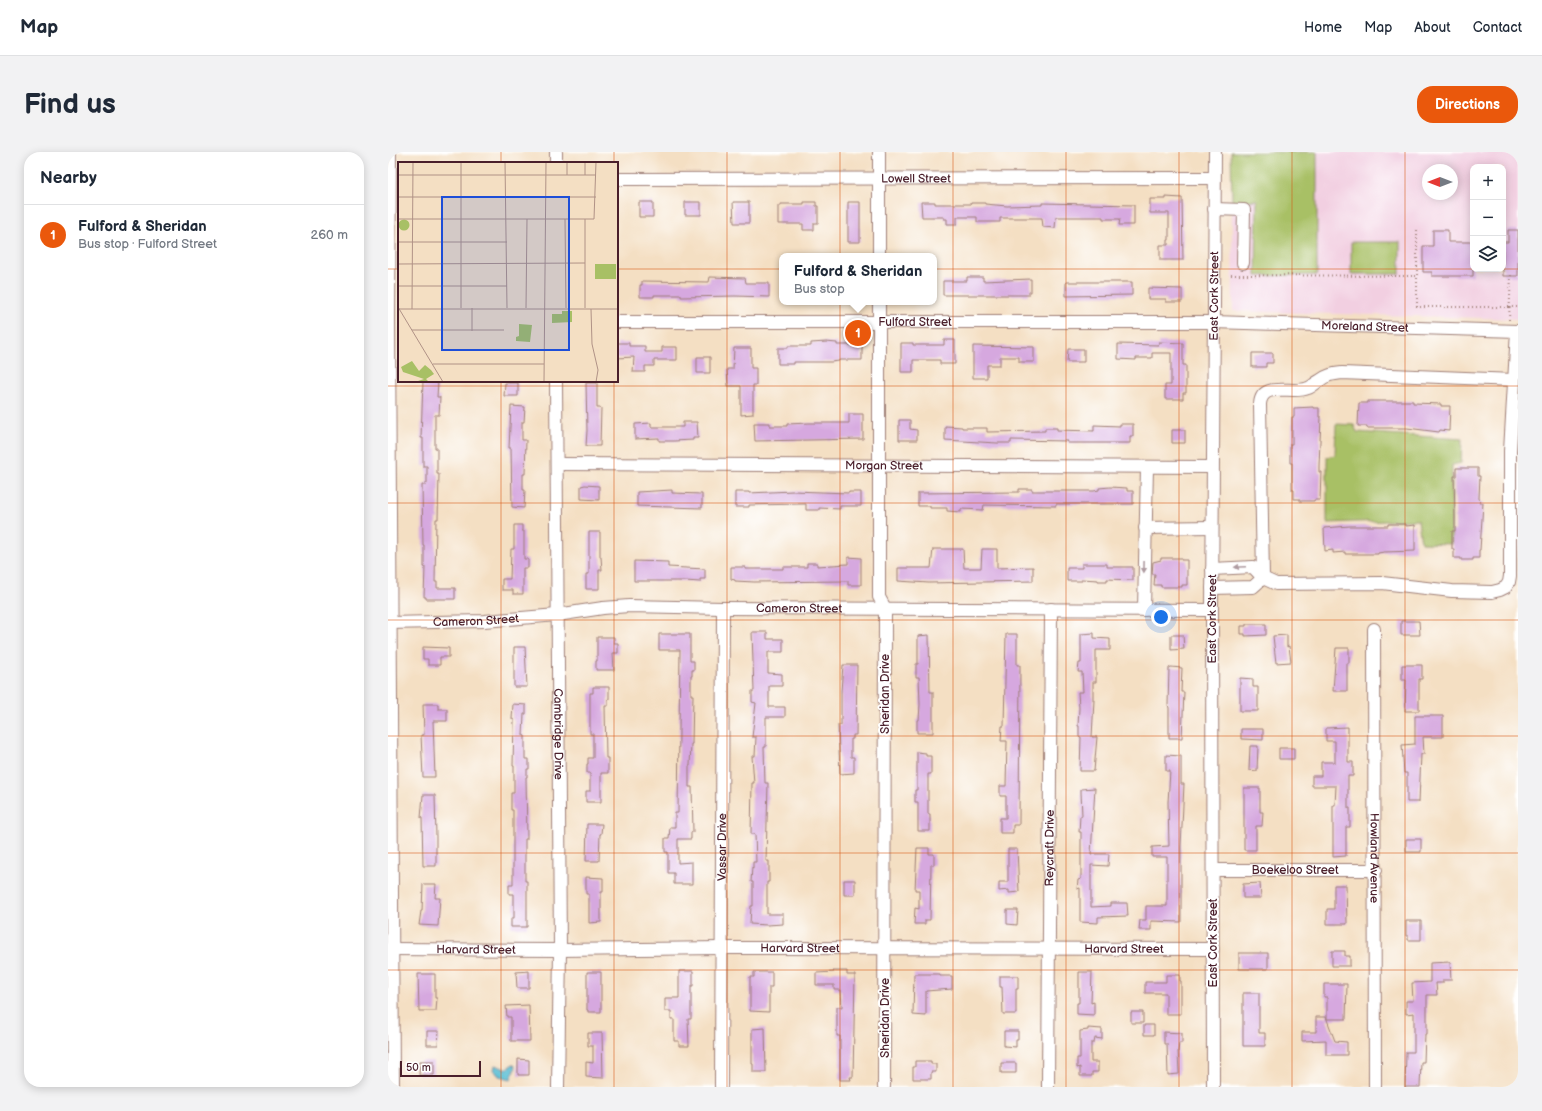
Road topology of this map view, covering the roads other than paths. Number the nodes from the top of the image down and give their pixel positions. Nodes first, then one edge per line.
1 (390, 152) edge
2 (879, 152) edge
3 (1214, 152) edge
4 (879, 178) junction
5 (1214, 178) junction
6 (618, 179) edge
7 (1214, 209) junction
8 (879, 253) edge
9 (1243, 263) dead end
10 (879, 305) edge
11 (392, 321) edge
12 (618, 322) edge
13 (879, 322) junction
14 (1213, 322) junction
15 (1517, 331) edge
16 (1514, 380) junction
17 (556, 382) edge
18 (556, 464) junction
19 (879, 465) junction
20 (1147, 467) junction
21 (1212, 467) junction
22 (1212, 527) junction
23 (1145, 528) junction
24 (1212, 568) junction
25 (1263, 578) junction
26 (1212, 588) junction
27 (723, 608) junction
28 (885, 608) junction
29 (1050, 609) junction
30 (1144, 610) junction
31 (1212, 610) junction
32 (557, 615) junction
33 (390, 623) edge
34 (1374, 629) dead end
35 (1213, 870) junction
36 (1376, 870) junction
37 (721, 948) junction
38 (885, 948) junction
39 (390, 949) edge
40 (1050, 949) junction
41 (1213, 949) junction
42 (560, 950) junction
43 (393, 1087) edge
44 (558, 1087) edge
45 (721, 1087) edge
46 (884, 1087) edge
47 (1048, 1087) edge
48 (1213, 1087) edge
49 (1375, 1087) edge

1 - 11 street
2 - 4 street
3 - 5 street, East Cork Street
4 - 5 street, Lowell Street
4 - 6 street, Lowell Street
4 - 8 street
5 - 7 street, East Cork Street
7 - 9 street
7 - 14 street, East Cork Street
10 - 13 street, Sheridan Drive
11 - 33 street
12 - 13 street, Fulford Street
13 - 14 street, Fulford Street
13 - 19 street, Sheridan Drive
14 - 15 street, Moreland Street
14 - 21 street, East Cork Street
15 - 16 street
16 - 25 street
16 - 25 street
17 - 18 street, Cambridge Drive
18 - 19 street, Morgan Street
18 - 32 street, Cambridge Drive
19 - 20 street, Morgan Street
19 - 28 street, Sheridan Drive
20 - 21 street, Morgan Street
20 - 23 street
21 - 22 street, East Cork Street
22 - 23 street
22 - 24 street, East Cork Street
23 -> 30 street
25 -> 24 street
24 - 26 street, East Cork Street
25 - 26 street
26 - 31 street, East Cork Street
27 - 28 street, Cameron Street
27 - 32 street, Cameron Street
27 - 37 street, Vassar Drive
28 - 29 street, Cameron Street
28 - 38 street, Sheridan Drive
29 - 30 street, Cameron Street
29 - 40 street, Reycraft Drive
30 - 31 street, Cameron Street
31 - 35 street, East Cork Street
32 - 33 street, Cameron Street
32 - 42 street, Cambridge Drive
33 - 39 street
34 - 36 street, Howland Avenue
35 - 36 street, Boekeloo Street
35 - 41 street, East Cork Street
36 - 49 street, Howland Avenue
37 - 38 street, Harvard Street
37 - 42 street, Harvard Street
37 - 45 street, Vassar Drive
38 - 40 street, Harvard Street
38 - 46 street, Sheridan Drive
39 - 42 street, Harvard Street
39 - 43 street
40 - 41 street, Harvard Street
40 - 47 street, Reycraft Drive
41 - 48 street, East Cork Street
42 - 44 street, Cambridge Drive

